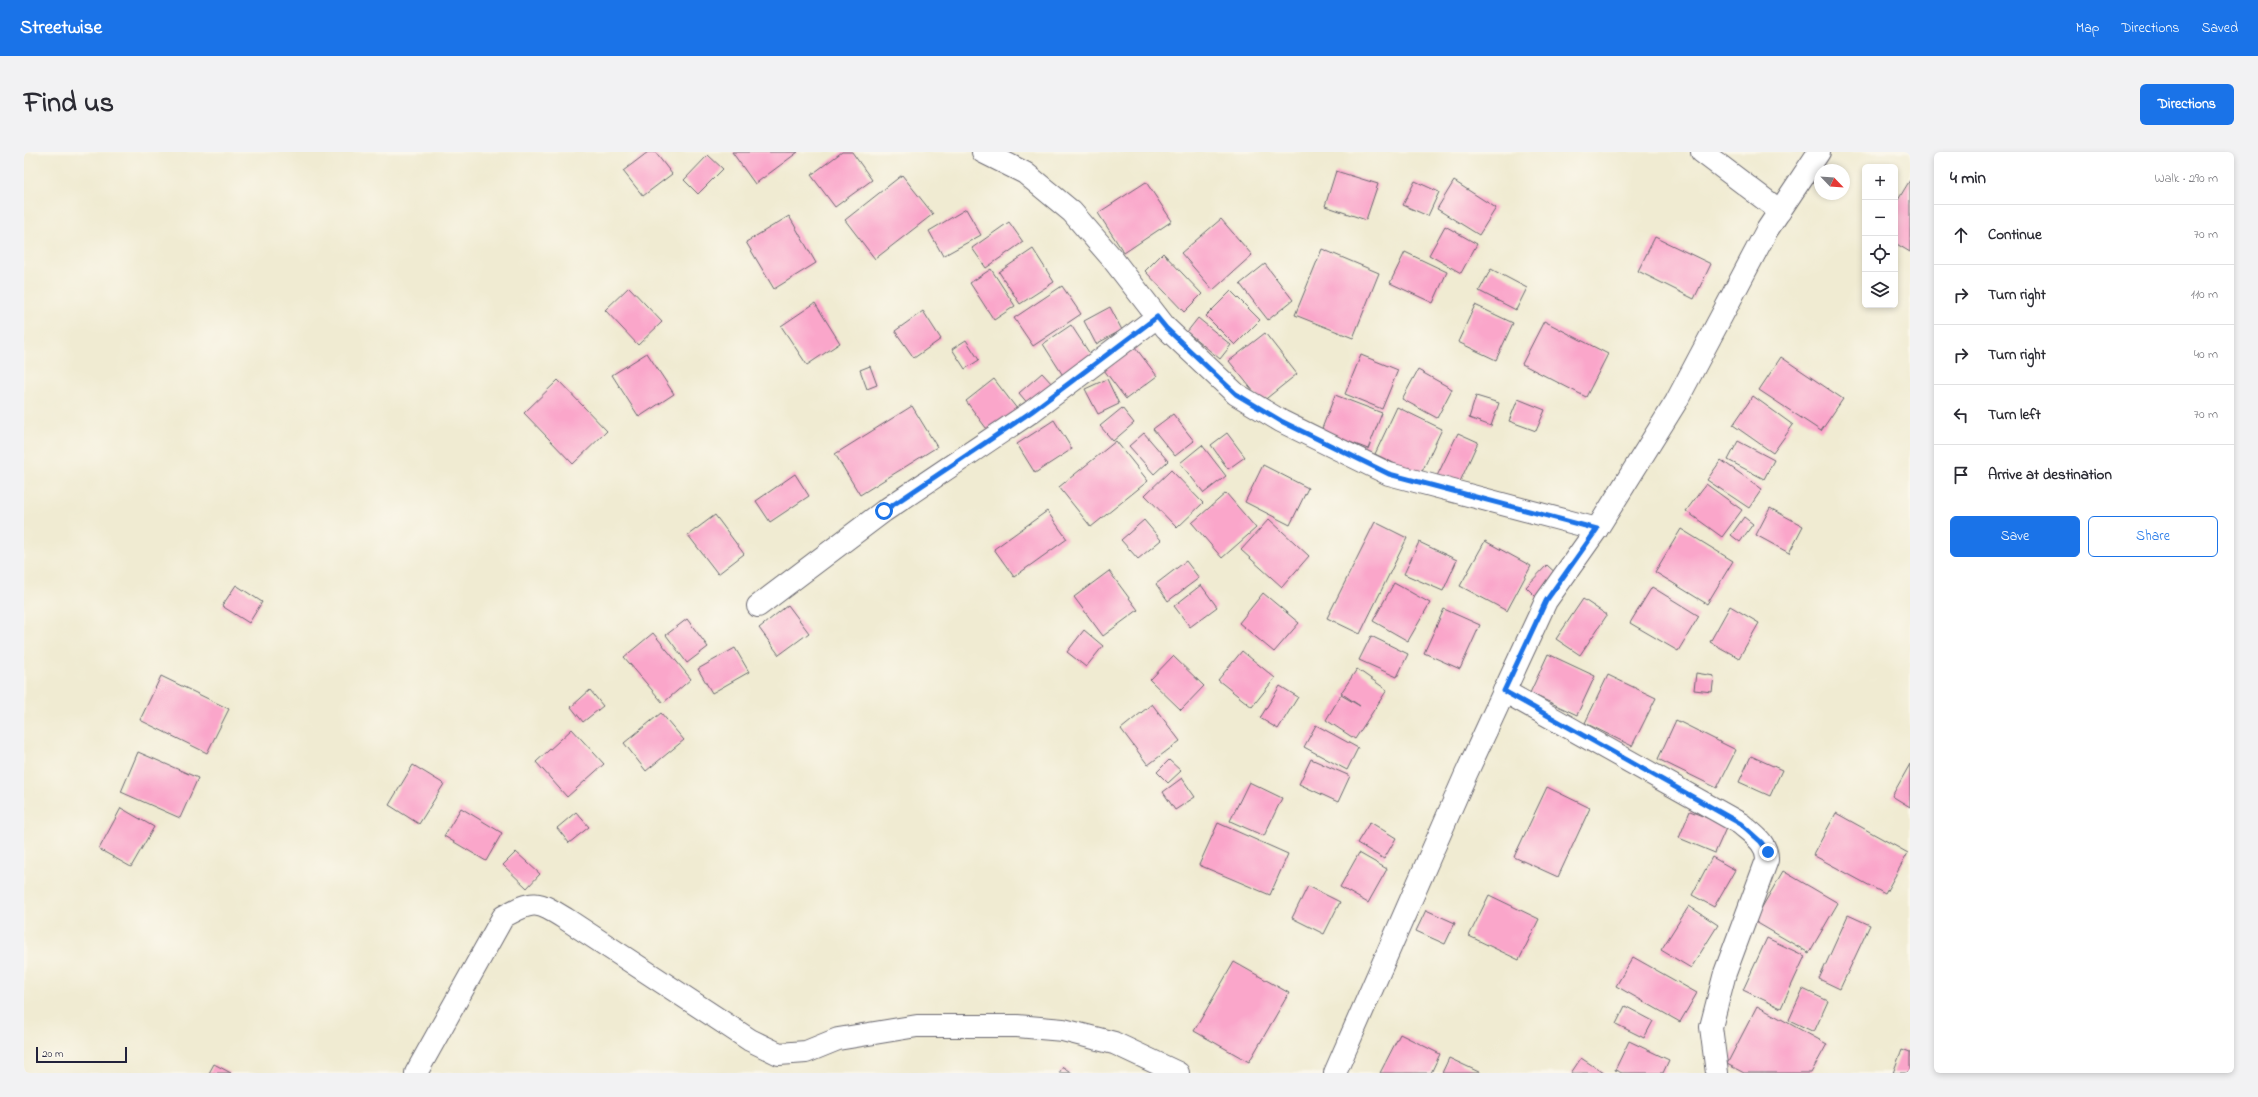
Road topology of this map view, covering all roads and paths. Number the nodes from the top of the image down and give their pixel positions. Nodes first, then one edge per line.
1 (983, 152) edge
2 (1702, 152) edge
3 (1819, 152) edge
4 (1780, 211) junction
5 (1157, 317) junction
6 (1597, 529) junction
7 (758, 606) dead end
8 (1504, 691) junction
9 (416, 1073) edge
10 (1178, 1073) edge
11 (1335, 1073) edge
12 (1717, 1073) edge

1 - 5 street
2 - 4 street
3 - 4 street
4 - 6 street
5 - 6 street
5 - 7 street
6 - 8 street
8 - 11 street
8 - 12 street
9 - 10 street

